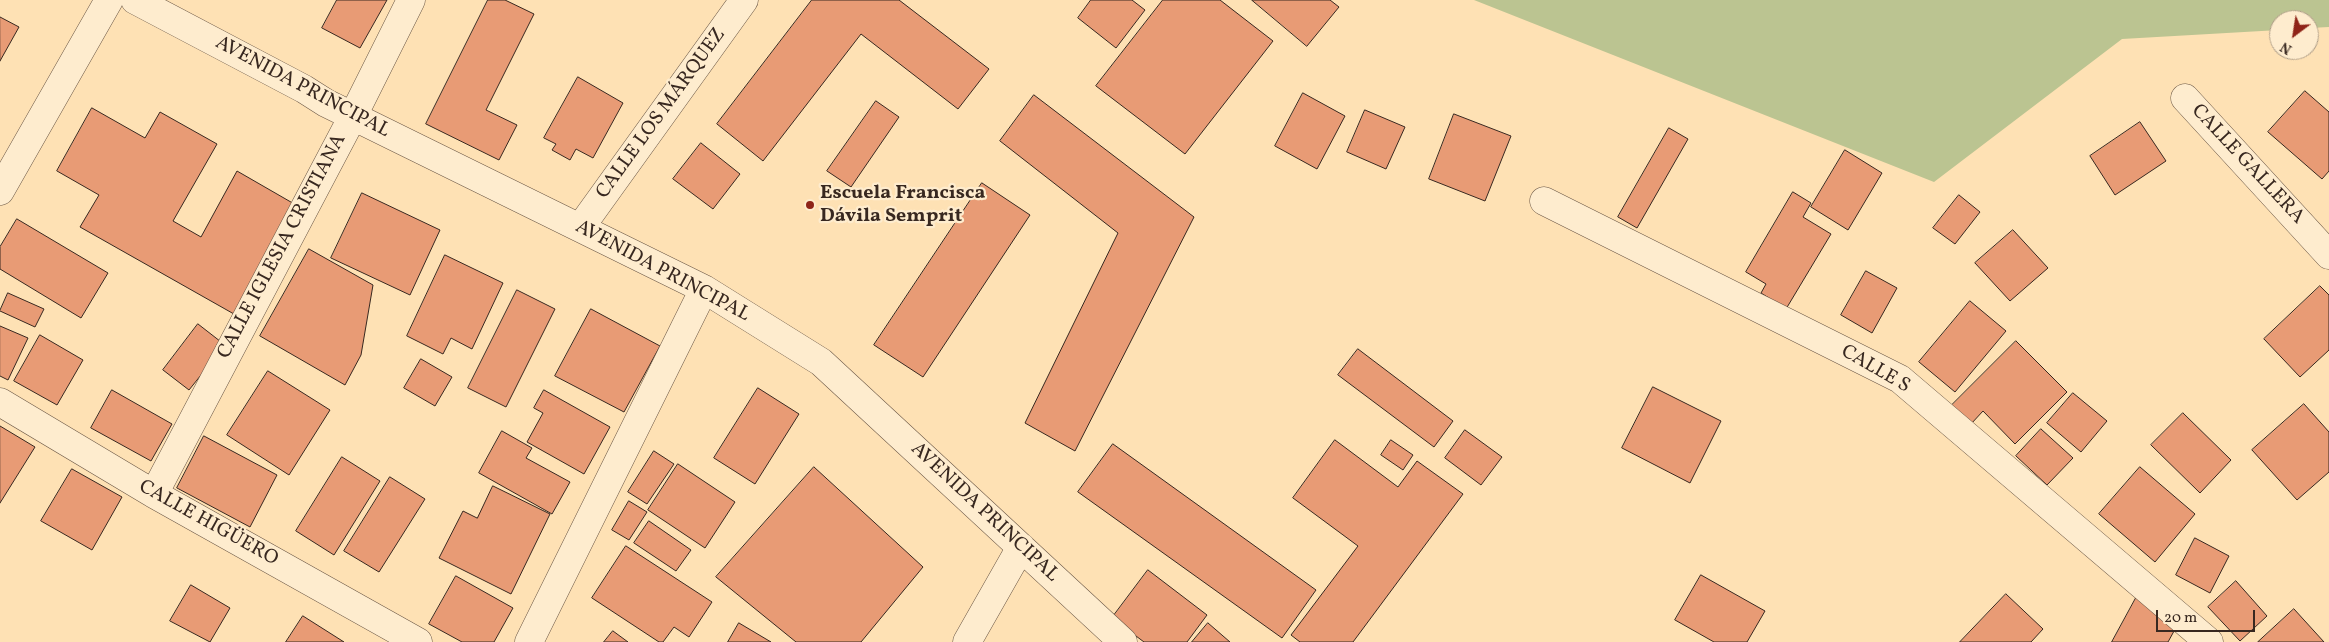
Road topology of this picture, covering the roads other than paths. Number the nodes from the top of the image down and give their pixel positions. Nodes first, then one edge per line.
1 (109, 0) edge
2 (135, 0) edge
3 (411, 0) edge
4 (744, 0) edge
5 (2185, 98) dead end
6 (353, 116) junction
7 (0, 191) edge
8 (1544, 201) dead end
9 (580, 228) junction
10 (2329, 255) edge
11 (704, 289) junction
12 (0, 402) edge
13 (154, 494) junction
14 (1021, 547) junction
15 (418, 642) edge
16 (529, 642) edge
17 (967, 642) edge
18 (1122, 642) edge
19 (2209, 642) edge

1 - 7 street
2 - 6 street, AVENIDA PRINCIPAL
3 - 6 street, CALLE IGLESIA CRISTIANA
4 - 9 street, CALLE LOS MÁRQUEZ
5 - 10 street, CALLE GALLERA
6 - 9 street, AVENIDA PRINCIPAL
6 - 13 street, CALLE IGLESIA CRISTIANA
8 - 19 street, CALLE S
9 - 11 street, AVENIDA PRINCIPAL
11 - 14 street, AVENIDA PRINCIPAL
11 - 16 street
12 - 13 street, CALLE HIGÜERO
13 - 15 street, CALLE HIGÜERO
14 - 17 street
14 - 18 street, AVENIDA PRINCIPAL

